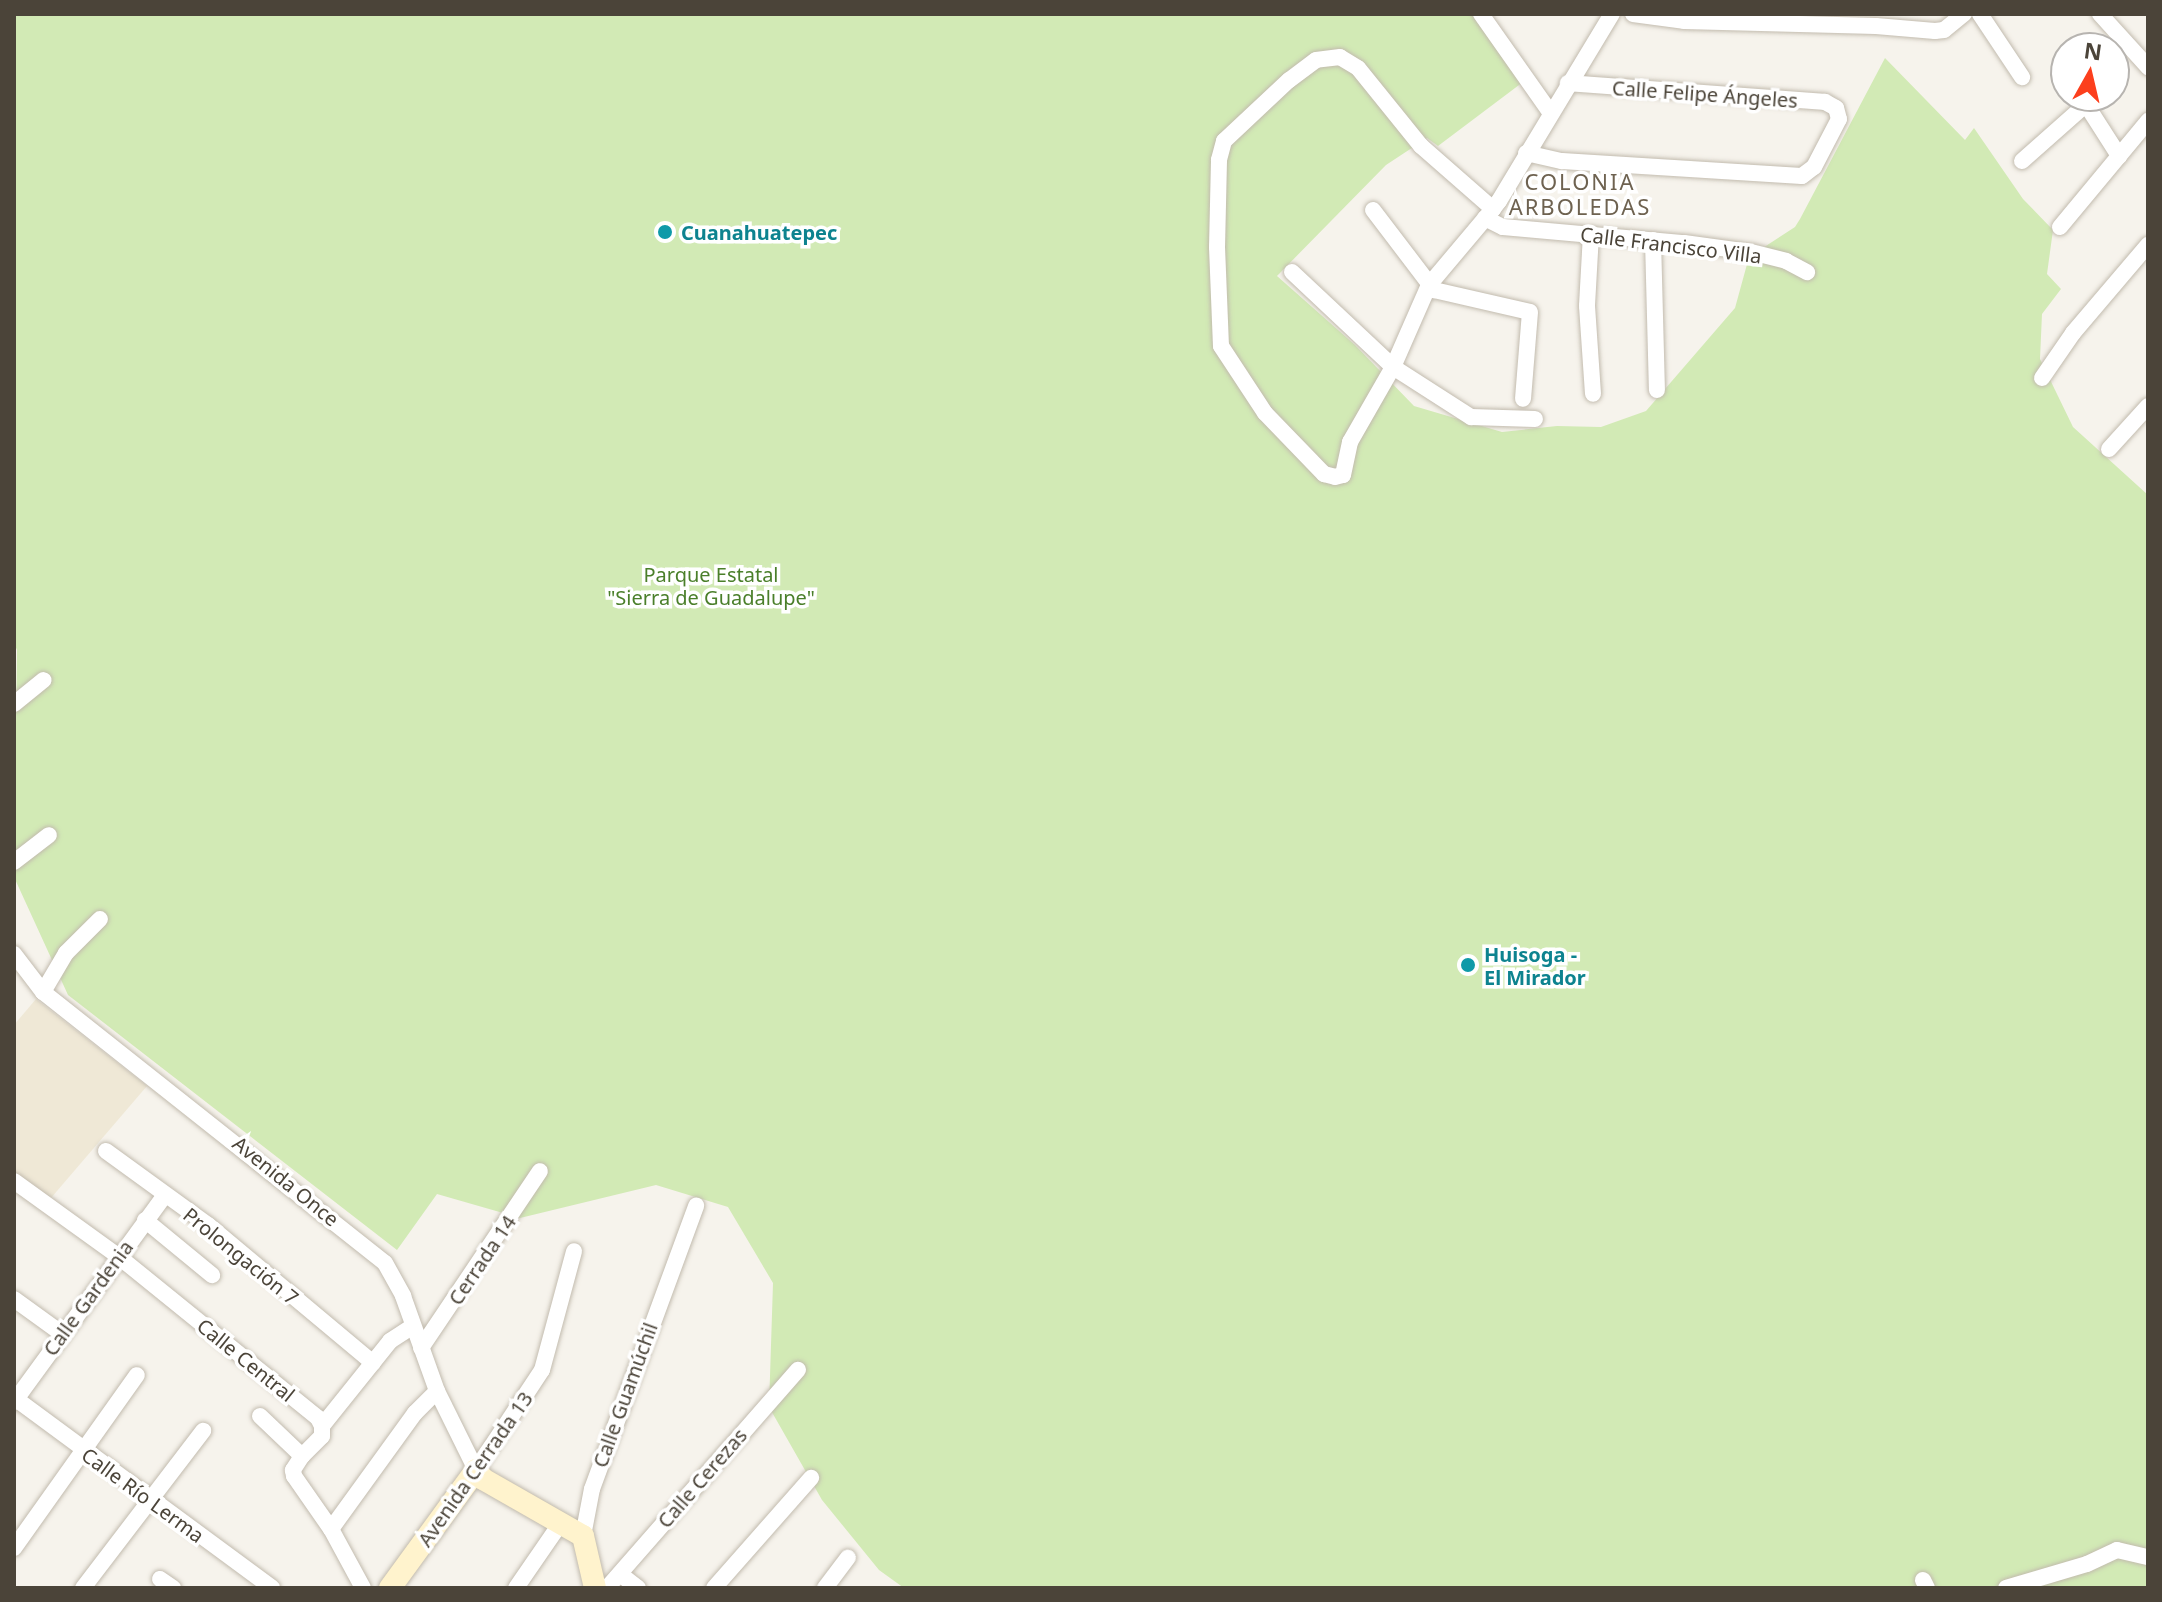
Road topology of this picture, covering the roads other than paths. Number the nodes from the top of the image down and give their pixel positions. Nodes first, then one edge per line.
1 (1481, 14) edge
2 (1612, 14) edge
3 (1633, 14) edge
4 (1964, 14) edge
5 (1980, 14) edge
6 (2100, 14) edge
7 (2148, 67) edge
8 (2022, 77) dead end
9 (1568, 83) junction
10 (1550, 112) junction
11 (2148, 121) edge
12 (1526, 153) junction
13 (2119, 156) junction
14 (2022, 161) dead end
15 (1373, 210) dead end
16 (1489, 214) junction
17 (2060, 227) dead end
18 (1591, 234) junction
19 (1653, 240) junction
20 (2148, 245) edge
21 (1292, 272) dead end
22 (1807, 272) dead end
23 (1429, 285) junction
24 (1393, 367) junction
25 (2042, 378) dead end
26 (1657, 390) dead end
27 (1593, 394) dead end
28 (1523, 399) dead end
29 (2148, 406) edge
30 (1535, 419) dead end
31 (2109, 449) dead end
32 (44, 680) dead end
33 (14, 704) edge
34 (49, 835) dead end
35 (14, 862) edge
36 (100, 919) dead end
37 (14, 954) edge
38 (43, 992) junction
39 (106, 1151) dead end
40 (540, 1171) dead end
41 (14, 1181) edge
42 (164, 1196) junction
43 (696, 1206) dead end
44 (145, 1220) junction
45 (574, 1251) dead end
46 (118, 1256) junction
47 (212, 1275) dead end
48 (14, 1299) edge
49 (413, 1326) junction
50 (61, 1333) junction
51 (421, 1348) junction
52 (373, 1363) junction
53 (798, 1370) dead end
54 (137, 1375) dead end
55 (437, 1391) junction
56 (15, 1400) edge
57 (260, 1416) dead end
58 (322, 1426) junction
59 (203, 1431) dead end
60 (83, 1452) junction
61 (302, 1456) junction
62 (476, 1470) junction
63 (811, 1478) dead end
64 (151, 1500) junction
65 (560, 1524) junction
66 (331, 1529) junction
67 (583, 1536) junction
68 (14, 1548) edge
69 (2148, 1557) edge
70 (848, 1558) dead end
71 (620, 1574) junction
72 (392, 1587) edge
73 (83, 1588) edge
74 (272, 1588) edge
75 (363, 1588) edge
76 (516, 1588) edge
77 (595, 1588) edge
78 (607, 1588) edge
79 (638, 1588) edge
80 (714, 1588) edge
81 (825, 1588) edge
82 (2006, 1588) edge

1 - 10 street
2 - 9 street
3 - 4 street
5 - 8 street
6 - 7 street
9 - 10 street
9 - 12 street, Calle Felipe Ángeles
10 - 12 street
11 - 13 street
12 - 16 street
13 - 14 street
13 - 17 street
15 - 23 street
16 - 18 street, Calle Francisco Villa
16 - 23 street
16 - 24 street
18 - 19 street, Calle Francisco Villa
18 - 27 street
19 - 22 street, Calle Francisco Villa
19 - 26 street
20 - 25 street
21 - 24 street
23 - 24 street
23 - 28 street
24 - 30 street
29 - 31 street
32 - 33 street
34 - 35 street
36 - 38 street
37 - 38 street, Avenida Once
38 - 49 street, Avenida Once
39 - 42 street, Prolongación 7
40 - 51 street, Cerrada 14
41 - 46 street, Calle Central
42 - 44 street, Calle Gardenia
42 - 52 street, Prolongación 7
43 - 67 street, Calle Guamúchil
44 - 46 street, Calle Gardenia
44 - 47 street
45 - 62 street, Avenida Cerrada 13
46 - 50 street, Calle Gardenia
46 - 58 street, Calle Central
48 - 50 street
49 - 51 street, Avenida Once
49 - 52 street
50 - 56 street, Calle Gardenia
51 - 55 street, Avenida Once
52 - 58 street
53 - 71 street, Calle Cerezas
54 - 60 street
55 - 62 street, Avenida Once
55 - 66 street
56 - 60 street, Calle Río Lerma
57 - 61 street
58 - 61 street
59 - 64 street
60 - 64 street, Calle Río Lerma
60 - 68 street
61 - 66 street
62 - 65 street
62 - 72 street, Avenida Cerrada 13
63 - 80 street
64 - 73 street
64 - 74 street, Calle Río Lerma
65 - 67 street
65 - 76 street
66 - 75 street
67 - 77 street, Calle Guamúchil
69 - 82 street
70 - 81 street
71 - 78 street, Calle Cerezas
71 - 79 street

